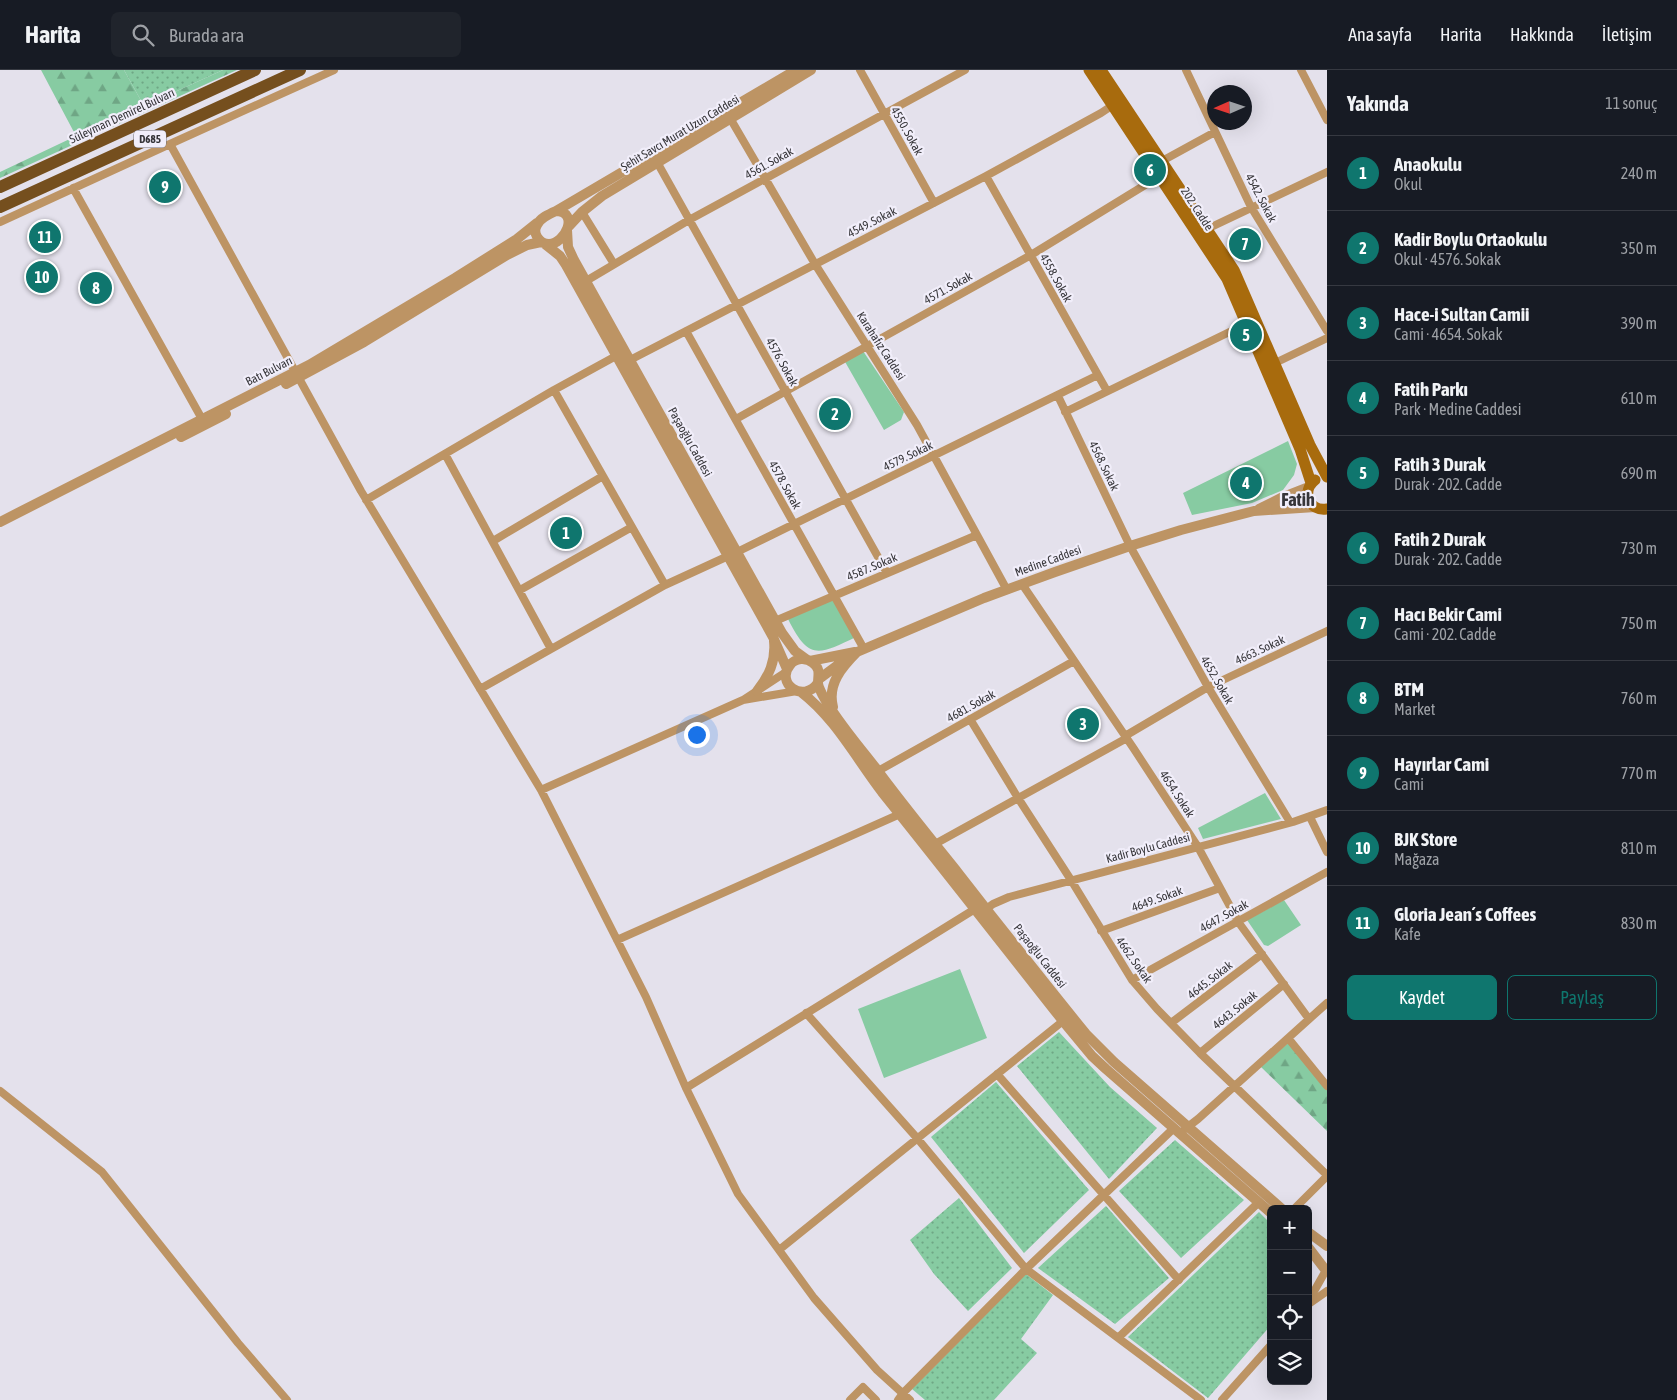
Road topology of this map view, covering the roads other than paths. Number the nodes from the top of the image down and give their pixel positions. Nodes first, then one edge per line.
1 (255, 70) edge
2 (300, 70) edge
3 (334, 70) edge
4 (796, 70) edge
5 (811, 70) edge
6 (860, 70) edge
7 (965, 70) edge
8 (1089, 70) edge
9 (1101, 70) edge
10 (1186, 70) edge
11 (1301, 70) edge
12 (1117, 102) junction
13 (884, 114) junction
14 (730, 118) junction
15 (1327, 120) edge
16 (1215, 132) junction
17 (170, 144) junction
18 (657, 162) junction
19 (1163, 169) junction
20 (1327, 172) edge
21 (986, 176) junction
22 (765, 178) junction
23 (0, 187) edge
24 (73, 188) junction
25 (934, 203) junction
26 (0, 206) edge
27 (1251, 207) junction
28 (556, 212) junction
29 (582, 212) junction
30 (690, 220) junction
31 (0, 222) edge
32 (537, 223) junction
33 (568, 228) junction
34 (1207, 229) junction
35 (543, 243) junction
36 (1031, 255) junction
37 (614, 264) junction
38 (815, 264) junction
39 (586, 281) junction
40 (737, 304) junction
41 (1251, 322) junction
42 (686, 331) junction
43 (1327, 331) edge
44 (1327, 338) edge
45 (867, 345) junction
46 (616, 356) junction
47 (630, 360) junction
48 (1275, 363) junction
49 (298, 375) junction
50 (1098, 375) junction
51 (554, 390) junction
52 (785, 391) junction
53 (1107, 391) junction
54 (1058, 396) junction
55 (1065, 412) junction
56 (202, 419) junction
57 (736, 419) junction
58 (445, 454) junction
59 (934, 456) junction
60 (603, 476) junction
61 (1327, 478) edge
62 (1310, 485) junction
63 (846, 499) junction
64 (366, 500) junction
65 (1320, 509) edge
66 (1254, 511) junction
67 (0, 522) edge
68 (1327, 522) edge
69 (794, 524) junction
70 (632, 527) junction
71 (0, 530) edge
72 (977, 535) junction
73 (493, 541) junction
74 (1130, 546) junction
75 (733, 554) junction
76 (887, 573) junction
77 (665, 584) junction
78 (1022, 584) junction
79 (520, 590) junction
80 (1007, 590) junction
81 (834, 596) junction
82 (776, 621) junction
83 (1327, 631) edge
84 (773, 637) junction
85 (552, 648) junction
86 (860, 650) junction
87 (808, 660) junction
88 (1074, 661) junction
89 (787, 670) junction
90 (818, 681) junction
91 (1208, 687) junction
92 (480, 689) junction
93 (757, 691) junction
94 (799, 692) junction
95 (743, 700) junction
96 (834, 712) junction
97 (970, 719) junction
98 (1126, 737) junction
99 (878, 771) junction
100 (541, 790) junction
101 (1018, 798) junction
102 (1327, 810) edge
103 (900, 814) junction
104 (1310, 817) junction
105 (1290, 822) junction
106 (935, 844) junction
107 (1198, 847) junction
108 (1327, 852) edge
109 (1327, 872) edge
110 (1071, 880) junction
111 (1220, 888) junction
112 (980, 911) junction
113 (1238, 921) junction
114 (1101, 931) junction
115 (617, 940) junction
116 (1262, 954) junction
117 (1132, 980) junction
118 (1284, 984) junction
119 (1327, 1003) edge
120 (806, 1013) junction
121 (1309, 1019) junction
122 (1063, 1021) junction
123 (1171, 1024) junction
124 (1288, 1038) junction
125 (1200, 1053) junction
126 (997, 1074) junction
127 (1234, 1086) junction
128 (1327, 1086) edge
129 (686, 1088) junction
130 (0, 1091) edge
131 (1180, 1129) junction
132 (917, 1138) junction
133 (1327, 1176) edge
134 (1104, 1196) junction
135 (1259, 1202) junction
136 (1277, 1205) edge
137 (1298, 1205) edge
138 (1267, 1209) edge
139 (1312, 1235) edge
140 (1327, 1246) edge
141 (779, 1250) junction
142 (1310, 1250) edge
143 (1026, 1269) junction
144 (1326, 1269) edge
145 (1179, 1280) junction
146 (1327, 1291) edge
147 (1312, 1295) edge
148 (1312, 1300) edge
149 (1118, 1338) junction
150 (1267, 1349) edge
151 (900, 1396) edge
152 (286, 1400) edge
153 (850, 1400) edge
154 (876, 1400) edge
155 (910, 1400) edge
156 (1201, 1400) edge
157 (1222, 1400) edge

1 - 23 highway, Süleyman Demirel Bulvarı / D685
2 - 26 highway, D685
3 - 17 street
4 - 28 street, Şehit Savcı Murat Uzun Caddesi
5 - 14 street, Şehit Savcı Murat Uzun Caddesi
6 - 13 street, 4550. Sokak
7 - 13 street, 4561. Sokak
8 - 12 main road, 202. Cadde
9 - 12 main road, 202. Cadde
10 - 16 street, 4542. Sokak
11 - 15 street
12 - 19 main road, 202. Cadde
12 - 21 street, 4549. Sokak
13 - 22 street, 4561. Sokak
13 - 25 street, 4550. Sokak
14 - 18 street, Şehit Savcı Murat Uzun Caddesi
14 - 22 street, Karahafız Caddesi
16 - 19 street, 4571. Sokak
16 - 27 street, 4542. Sokak
17 - 24 street
17 - 49 street
18 - 29 street, Şehit Savcı Murat Uzun Caddesi
18 - 30 street, 4576. Sokak
19 - 34 main road, 202. Cadde
19 - 36 street, 4571. Sokak
19 - 41 main road, 202. Cadde
20 - 27 street
21 - 25 street, 4549. Sokak
21 - 36 street, 4558. Sokak
22 - 30 street, 4561. Sokak
22 - 38 street, Karahafız Caddesi
24 - 31 street
24 - 56 street
25 - 38 street, 4549. Sokak
27 - 34 street
27 - 43 street, 4542. Sokak
28 - 32 street
28 - 33 street
29 - 33 street, Şehit Savcı Murat Uzun Caddesi
29 - 37 street
30 - 37 street, 4561. Sokak
30 - 40 street, 4576. Sokak
32 - 35 street
32 - 49 street, Batı Bulvarı
33 - 35 street
33 - 39 street, Paşaoğlu Caddesi
34 - 41 main road, 202. Cadde
35 - 46 street, Paşaoğlu Caddesi
35 - 49 street, Batı Bulvarı
36 - 45 street, 4571. Sokak
36 - 50 street, 4558. Sokak
37 - 39 street, 4561. Sokak
38 - 40 street, 4549. Sokak
38 - 45 street, Karahafız Caddesi
39 - 47 street, Paşaoğlu Caddesi
40 - 42 street, 4549. Sokak
40 - 52 street, 4576. Sokak
41 - 48 main road, 202. Cadde
41 - 53 street
41 - 62 main road, 202. Cadde
42 - 47 street, 4549. Sokak
42 - 57 street, 4578. Sokak
44 - 48 street
45 - 52 street, 4571. Sokak
45 - 59 street, Karahafız Caddesi
46 - 51 street
46 - 75 street, Paşaoğlu Caddesi
47 - 75 street, Paşaoğlu Caddesi
48 - 61 main road, 202. Cadde
49 - 56 street, Batı Bulvarı
49 - 64 street
49 - 71 street, Batı Bulvarı
50 - 53 street, 4558. Sokak
50 - 54 street, 4579. Sokak
51 - 58 street
51 - 60 street
52 - 57 street, 4571. Sokak
52 - 63 street, 4576. Sokak
53 - 55 street
54 - 55 street, 4568. Sokak
54 - 59 street, 4579. Sokak
55 - 74 street, 4568. Sokak
56 - 67 street, Batı Bulvarı
57 - 69 street, 4578. Sokak
58 - 64 street
58 - 73 street
59 - 63 street, 4579. Sokak
59 - 72 street, Karahafız Caddesi
60 - 70 street
60 - 73 street
61 - 62 main road
62 - 65 main road, 202. Cadde
62 - 66 street, Medine Caddesi
63 - 69 street, 4579. Sokak
63 - 76 street, 4576. Sokak
64 - 92 street
65 - 66 street, Medine Caddesi
65 - 68 main road
66 - 74 street, Medine Caddesi
69 - 75 street, 4579. Sokak
69 - 81 street, 4578. Sokak
70 - 77 street
70 - 79 street
72 - 76 street, 4587. Sokak
72 - 80 street, Karahafız Caddesi
73 - 79 street
74 - 78 street, Medine Caddesi
74 - 91 street, 4652. Sokak
75 - 77 street, 4579. Sokak
75 - 82 street, Paşaoğlu Caddesi
75 - 84 street, Paşaoğlu Caddesi
76 - 81 street, 4587. Sokak
77 - 85 street, 4579. Sokak
78 - 80 street, Medine Caddesi
78 - 88 street, 4654. Sokak
79 - 85 street
80 - 86 street, Medine Caddesi
81 - 82 street, 4587. Sokak
81 - 86 street, 4578. Sokak
82 - 87 street, Paşaoğlu Caddesi
83 - 91 street, 4663. Sokak
84 - 89 street, Paşaoğlu Caddesi
84 - 93 street
85 - 92 street, 4579. Sokak
86 - 87 street, Medine Caddesi
86 - 90 street, Medine Caddesi
86 - 96 street
87 - 89 street
87 - 90 street
88 - 97 street, 4681. Sokak
88 - 98 street, 4654. Sokak
89 - 93 street
89 - 94 street
90 - 94 street
90 - 96 street, Paşaoğlu Caddesi
91 - 98 street, 4663. Sokak
91 - 105 street, 4652. Sokak
92 - 100 street
93 - 95 street
94 - 95 street
94 - 103 street, Paşaoğlu Caddesi
95 - 100 street
96 - 99 street, Paşaoğlu Caddesi
97 - 99 street, 4681. Sokak
97 - 101 street, 4662. Sokak
98 - 101 street, 4663. Sokak
98 - 107 street, 4654. Sokak
99 - 106 street, Paşaoğlu Caddesi
100 - 115 street
101 - 106 street, 4663. Sokak
101 - 110 street, 4662. Sokak
102 - 104 street, Kadir Boylu Caddesi
103 - 112 street, Paşaoğlu Caddesi
103 - 115 street
104 - 105 street, Kadir Boylu Caddesi
104 - 108 street
105 - 107 street, Kadir Boylu Caddesi
106 - 112 street, Paşaoğlu Caddesi
107 - 110 street, Kadir Boylu Caddesi
107 - 111 street, 4654. Sokak
109 - 113 street, 4647. Sokak
110 - 112 street, Kadir Boylu Caddesi
110 - 114 street, 4662. Sokak
111 - 113 street, 4654. Sokak
111 - 114 street, 4649. Sokak
112 - 120 street, Kadir Boylu Caddesi
112 - 122 street, Paşaoğlu Caddesi
112 - 131 street, Paşaoğlu Caddesi
113 - 116 street, 4654. Sokak
113 - 117 street, 4647. Sokak
114 - 117 street, 4662. Sokak
115 - 129 street
116 - 118 street, 4654. Sokak
116 - 123 street, 4645. Sokak
117 - 123 street, 4662. Sokak
118 - 121 street, 4654. Sokak
118 - 125 street, 4643. Sokak
119 - 121 street
120 - 129 street, Kadir Boylu Caddesi
120 - 132 street
121 - 124 street
122 - 126 street
122 - 131 street, Paşaoğlu Caddesi
123 - 125 street, 4662. Sokak
124 - 127 street
124 - 128 street
125 - 127 street, 4662. Sokak
126 - 132 street
126 - 134 street
127 - 131 street
127 - 133 street, 4662. Sokak
129 - 141 street
130 - 152 street
131 - 134 street
131 - 135 street, Paşaoğlu Caddesi
131 - 136 street, Paşaoğlu Caddesi
132 - 141 street
132 - 143 street
133 - 137 street
134 - 143 street
134 - 145 street
135 - 138 street, Paşaoğlu Caddesi
135 - 145 street
139 - 140 street
141 - 151 street
142 - 144 street
143 - 149 street
143 - 151 street
144 - 147 street
145 - 149 street
146 - 148 street
149 - 156 street
150 - 157 street
151 - 155 street
153 - 154 street

